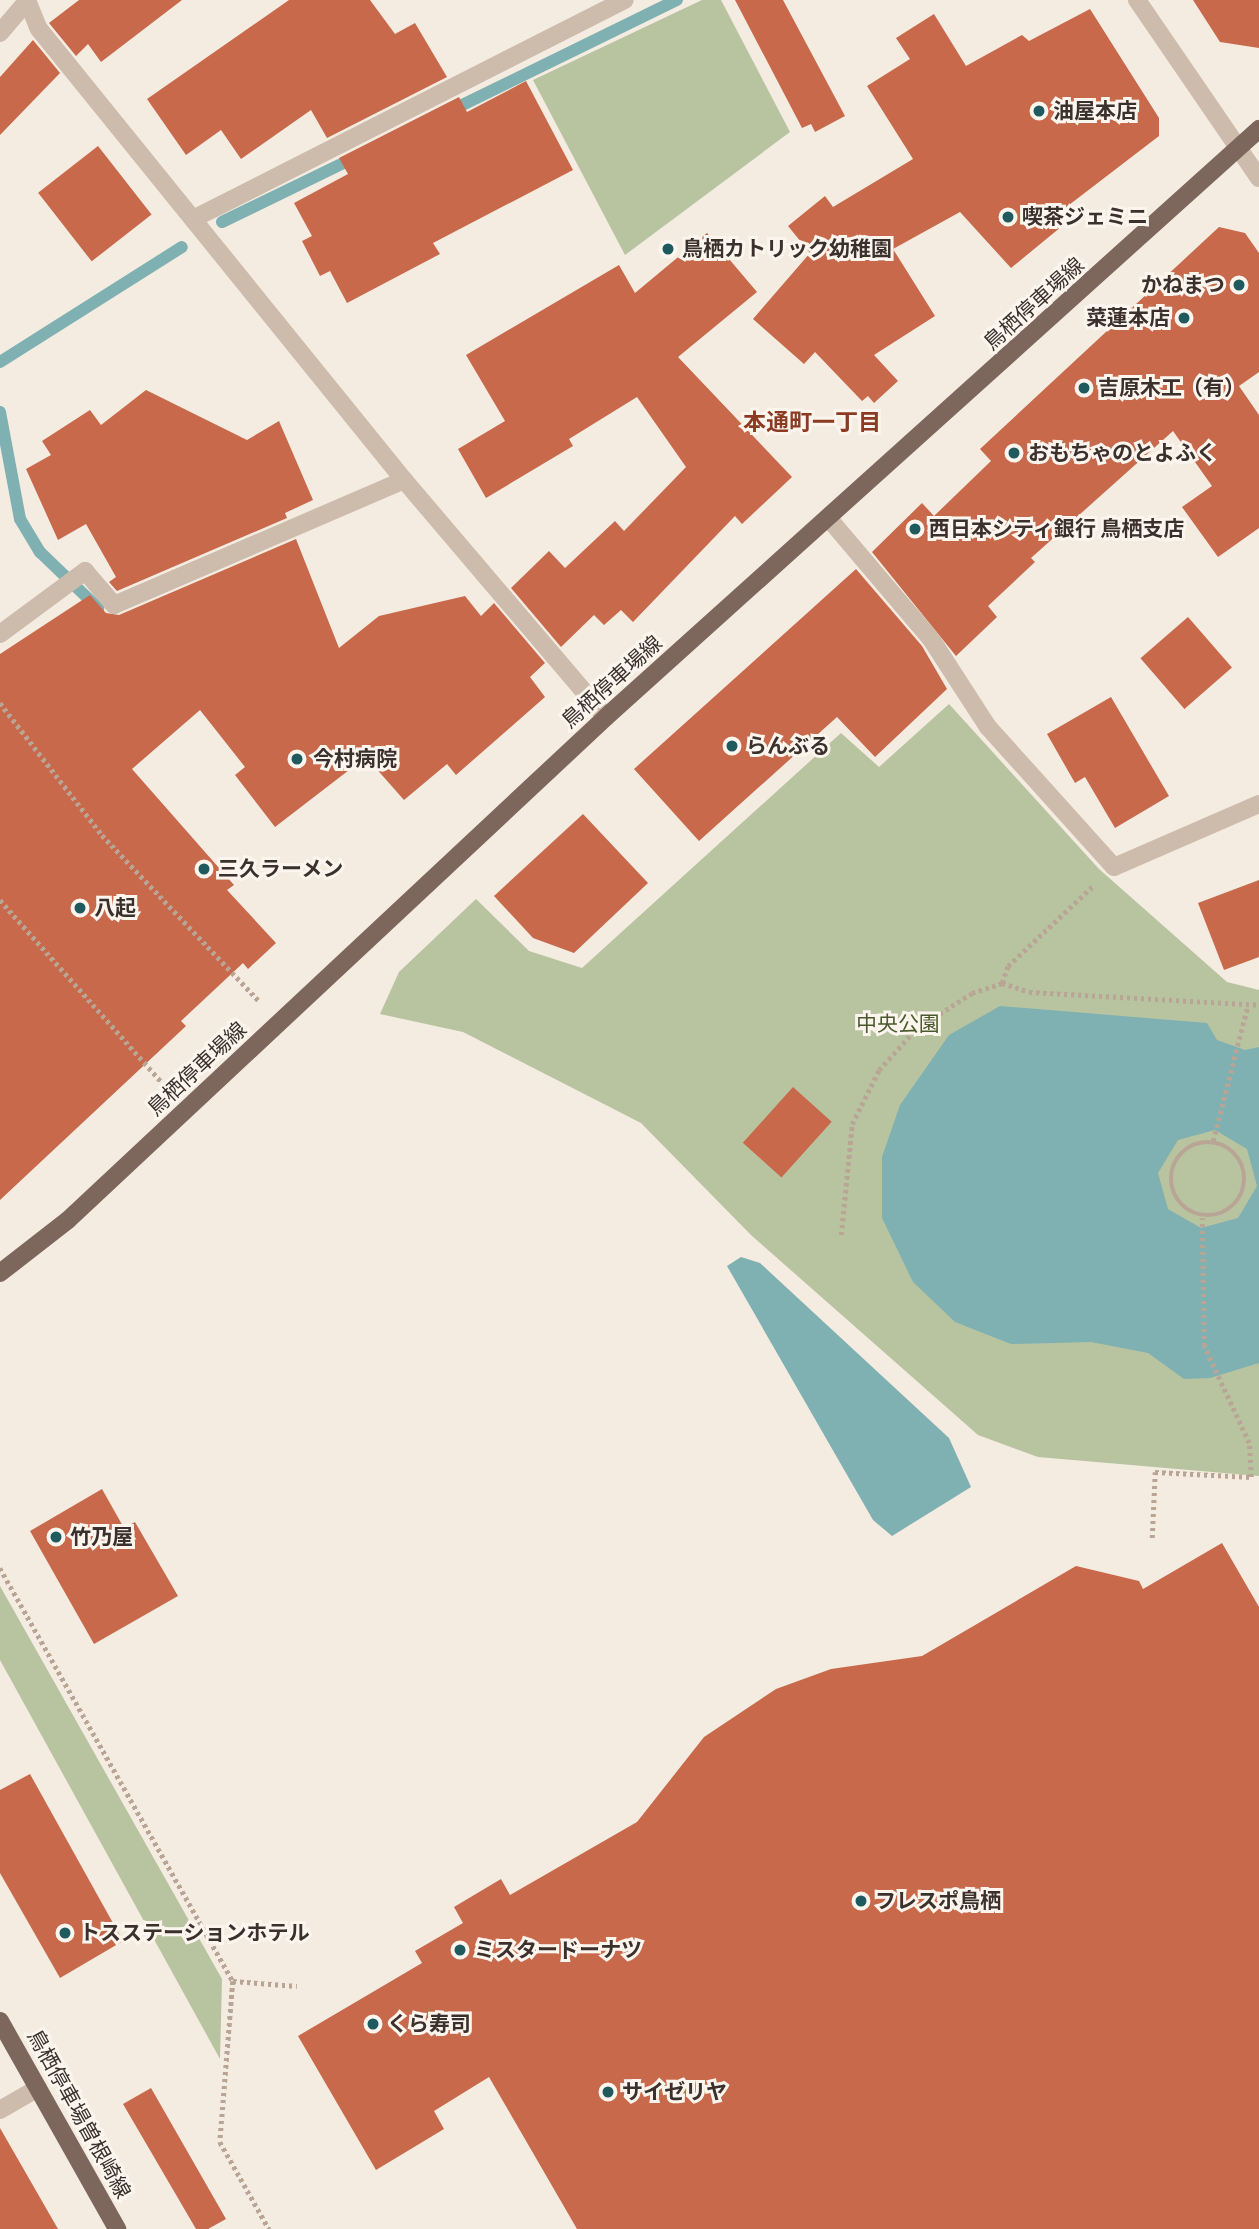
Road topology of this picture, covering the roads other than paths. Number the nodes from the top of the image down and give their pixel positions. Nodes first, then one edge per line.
1 (28, 0) edge
2 (625, 0) edge
3 (1137, 0) edge
4 (0, 33) edge
5 (1259, 129) edge
6 (1238, 148) junction
7 (1259, 178) edge
8 (193, 219) junction
9 (404, 480) junction
10 (830, 520) junction
11 (0, 634) edge
12 (606, 717) junction
13 (1259, 804) edge
14 (0, 1273) edge
15 (0, 2021) edge
16 (38, 2088) junction
17 (0, 2110) edge
18 (117, 2229) edge

1 - 4 street
1 - 8 street
2 - 8 street
3 - 6 street
5 - 6 main road, 鳥栖停車場線
6 - 7 street
6 - 10 main road, 鳥栖停車場線
8 - 9 street
9 - 11 street
9 - 12 street
10 - 12 main road, 鳥栖停車場線
10 - 13 street
12 - 14 main road, 鳥栖停車場線
15 - 16 main road, 鳥栖停車場曽根崎線
16 - 17 street
16 - 18 main road, 鳥栖停車場曽根崎線

